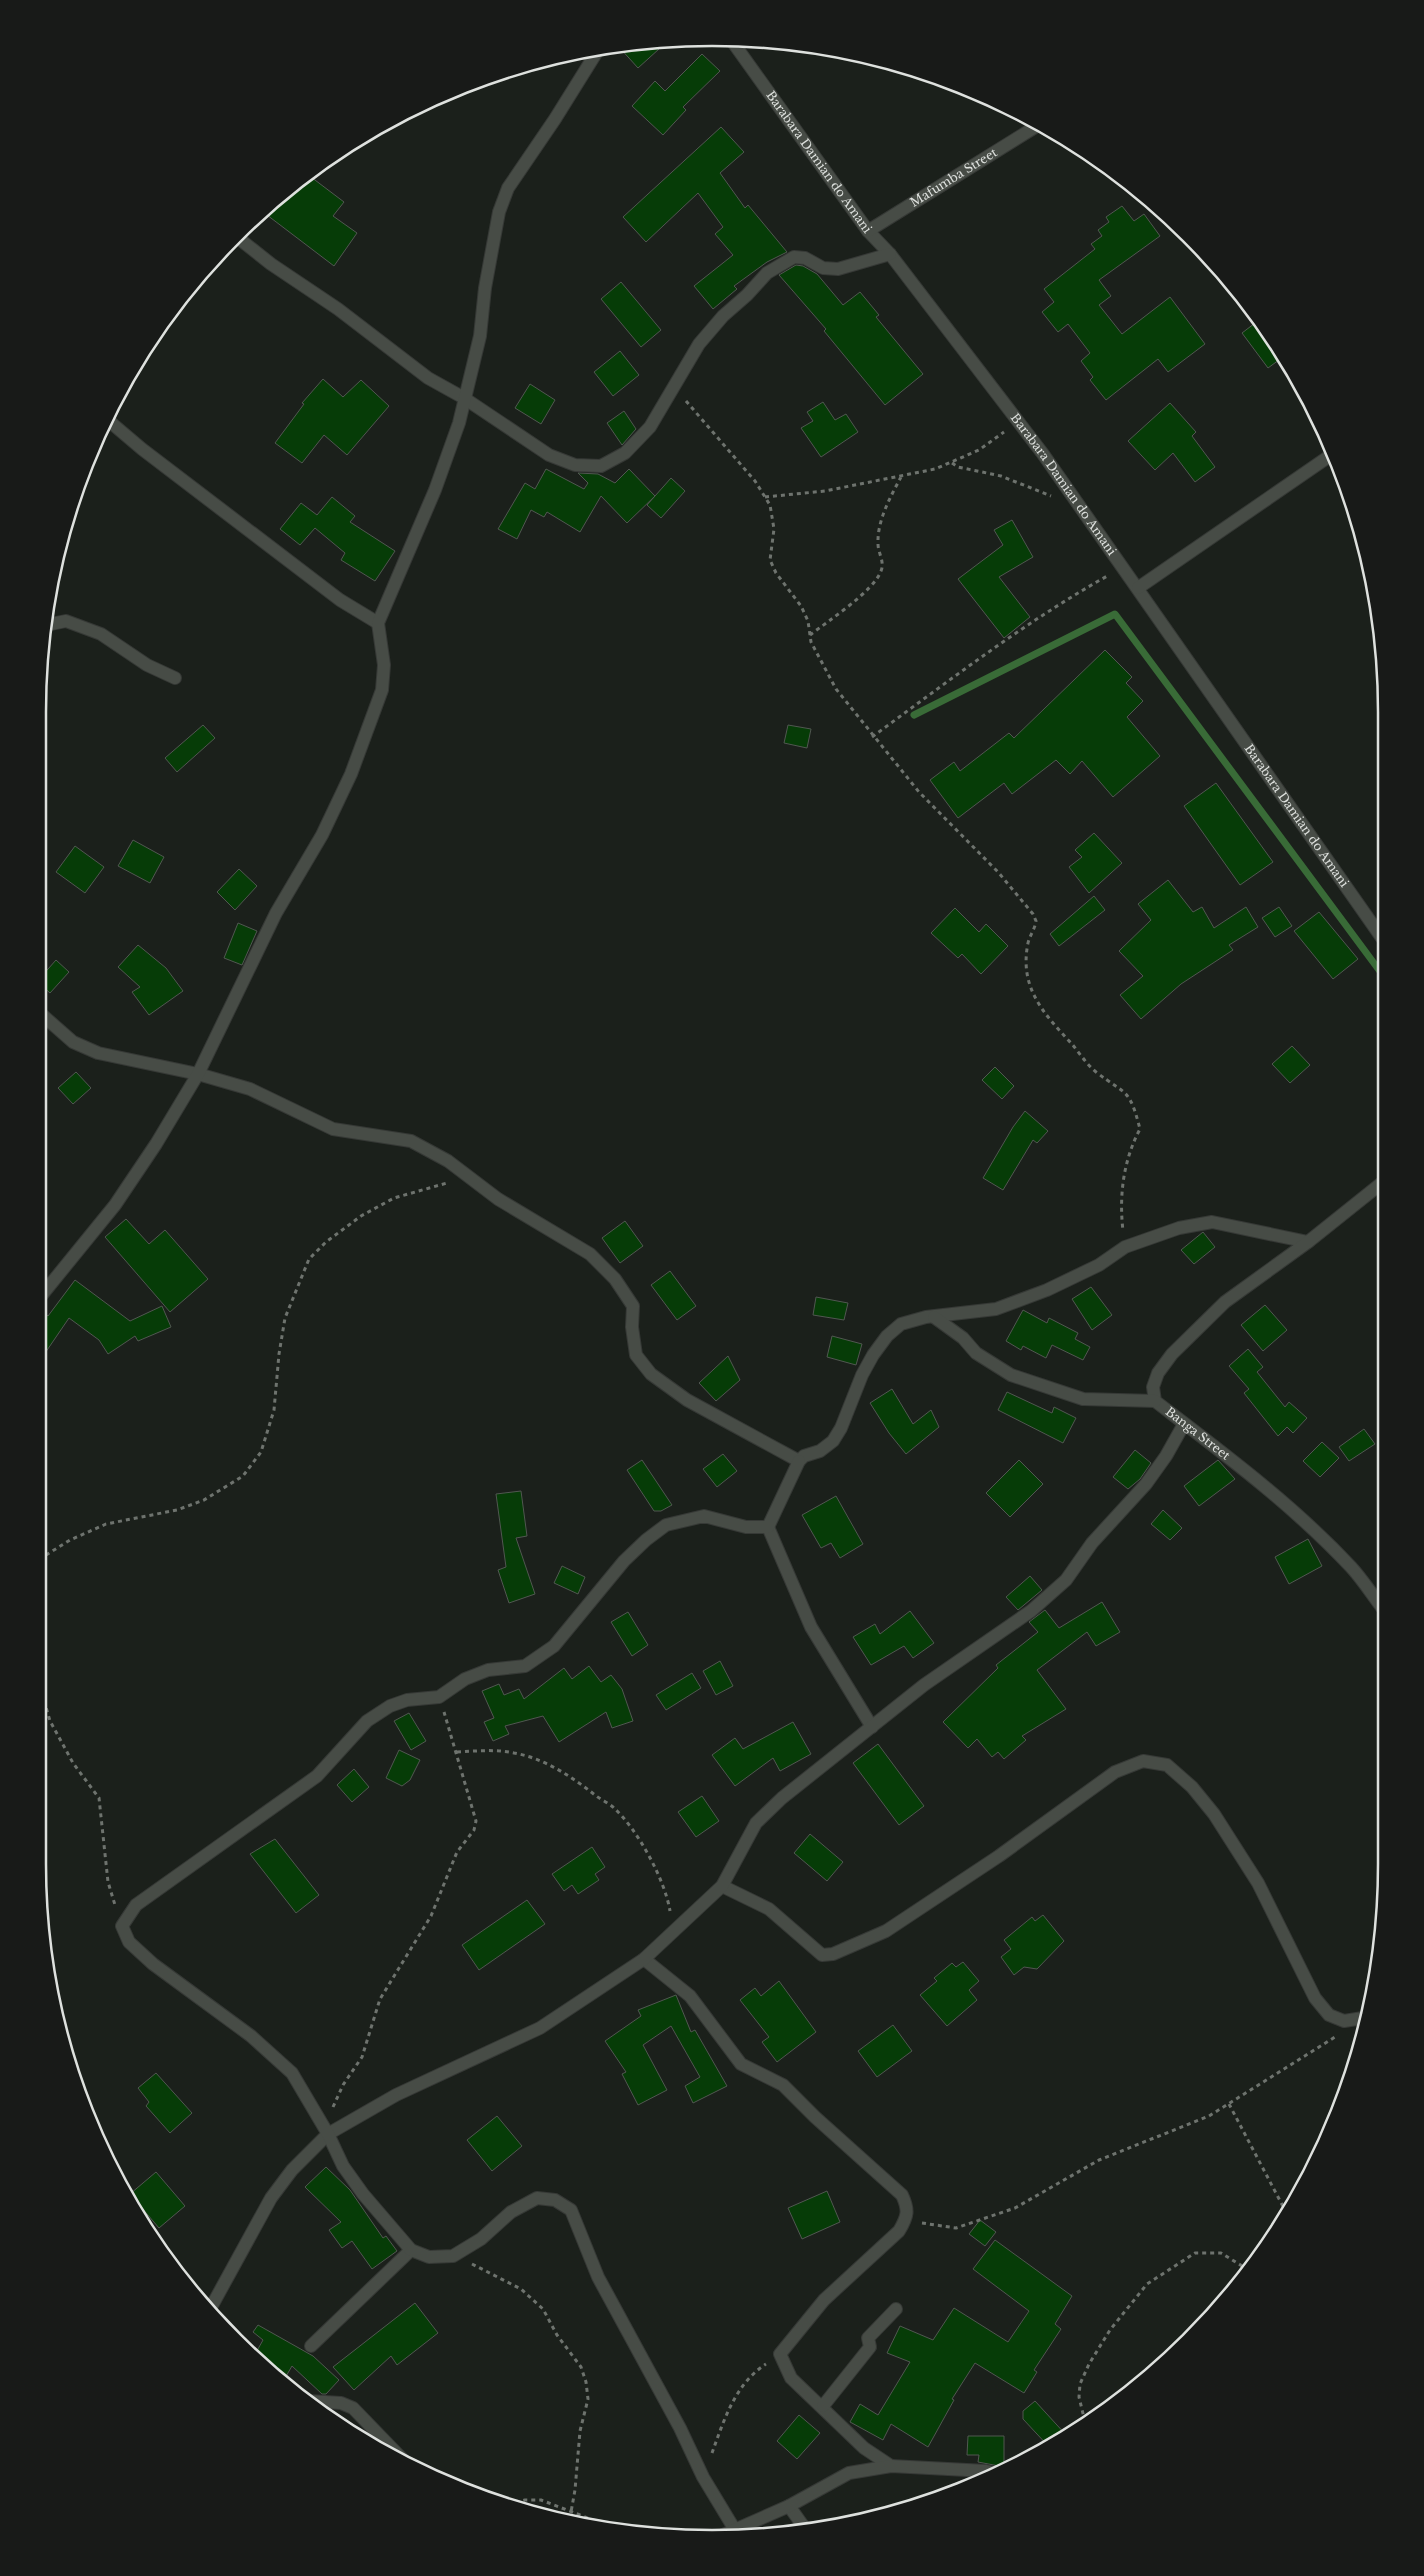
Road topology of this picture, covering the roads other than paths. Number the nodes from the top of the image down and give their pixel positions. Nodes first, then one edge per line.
1 (736, 47) edge
2 (594, 57) edge
3 (1033, 129) edge
4 (868, 231) junction
5 (241, 241) edge
6 (890, 254) junction
7 (464, 398) junction
8 (112, 424) edge
9 (1327, 458) edge
10 (1138, 588) junction
11 (52, 624) edge
12 (378, 624) junction
13 (175, 678) dead end
14 (1378, 932) edge
15 (46, 1018) edge
16 (198, 1074) junction
17 (1378, 1186) edge
18 (1308, 1242) junction
19 (46, 1290) edge
20 (934, 1316) junction
21 (1155, 1401) junction
22 (1184, 1424) junction
23 (799, 1461) junction
24 (768, 1527) junction
25 (1378, 1602) edge
26 (872, 1728) junction
27 (722, 1886) junction
28 (644, 1959) junction
29 (1359, 2019) edge
30 (331, 2132) junction
31 (411, 2250) junction
32 (213, 2305) edge
33 (896, 2309) dead end
34 (311, 2346) dead end
35 (320, 2402) edge
36 (823, 2406) junction
37 (392, 2448) edge
38 (891, 2466) junction
39 (985, 2471) edge
40 (789, 2506) junction
41 (801, 2524) edge
42 (735, 2529) edge
43 (739, 2529) edge

1 - 4 street, Barabara Damian do Amani
2 - 7 street
3 - 4 street, Mafumba Street
4 - 6 street, Barabara Damian do Amani
5 - 7 street
6 - 7 street
6 - 10 street, Barabara Damian do Amani
7 - 12 street
8 - 12 street
9 - 10 street
10 - 14 street, Barabara Damian do Amani
11 - 13 street
12 - 16 street
15 - 16 street
16 - 19 street
16 - 23 street
17 - 18 street, Banga Street
18 - 20 street
18 - 21 street, Banga Street
20 - 21 street
20 - 23 street
21 - 22 street, Banga Street
22 - 25 street, Banga Street
22 - 26 street
23 - 24 street
24 - 26 street
24 - 30 street
26 - 27 street
27 - 28 street
27 - 29 street
28 - 30 street
28 - 36 street
30 - 31 street
30 - 32 street
31 - 34 street
31 - 42 street
33 - 36 street
35 - 37 street
36 - 38 street
38 - 39 street
38 - 40 street
40 - 41 street
40 - 43 street

